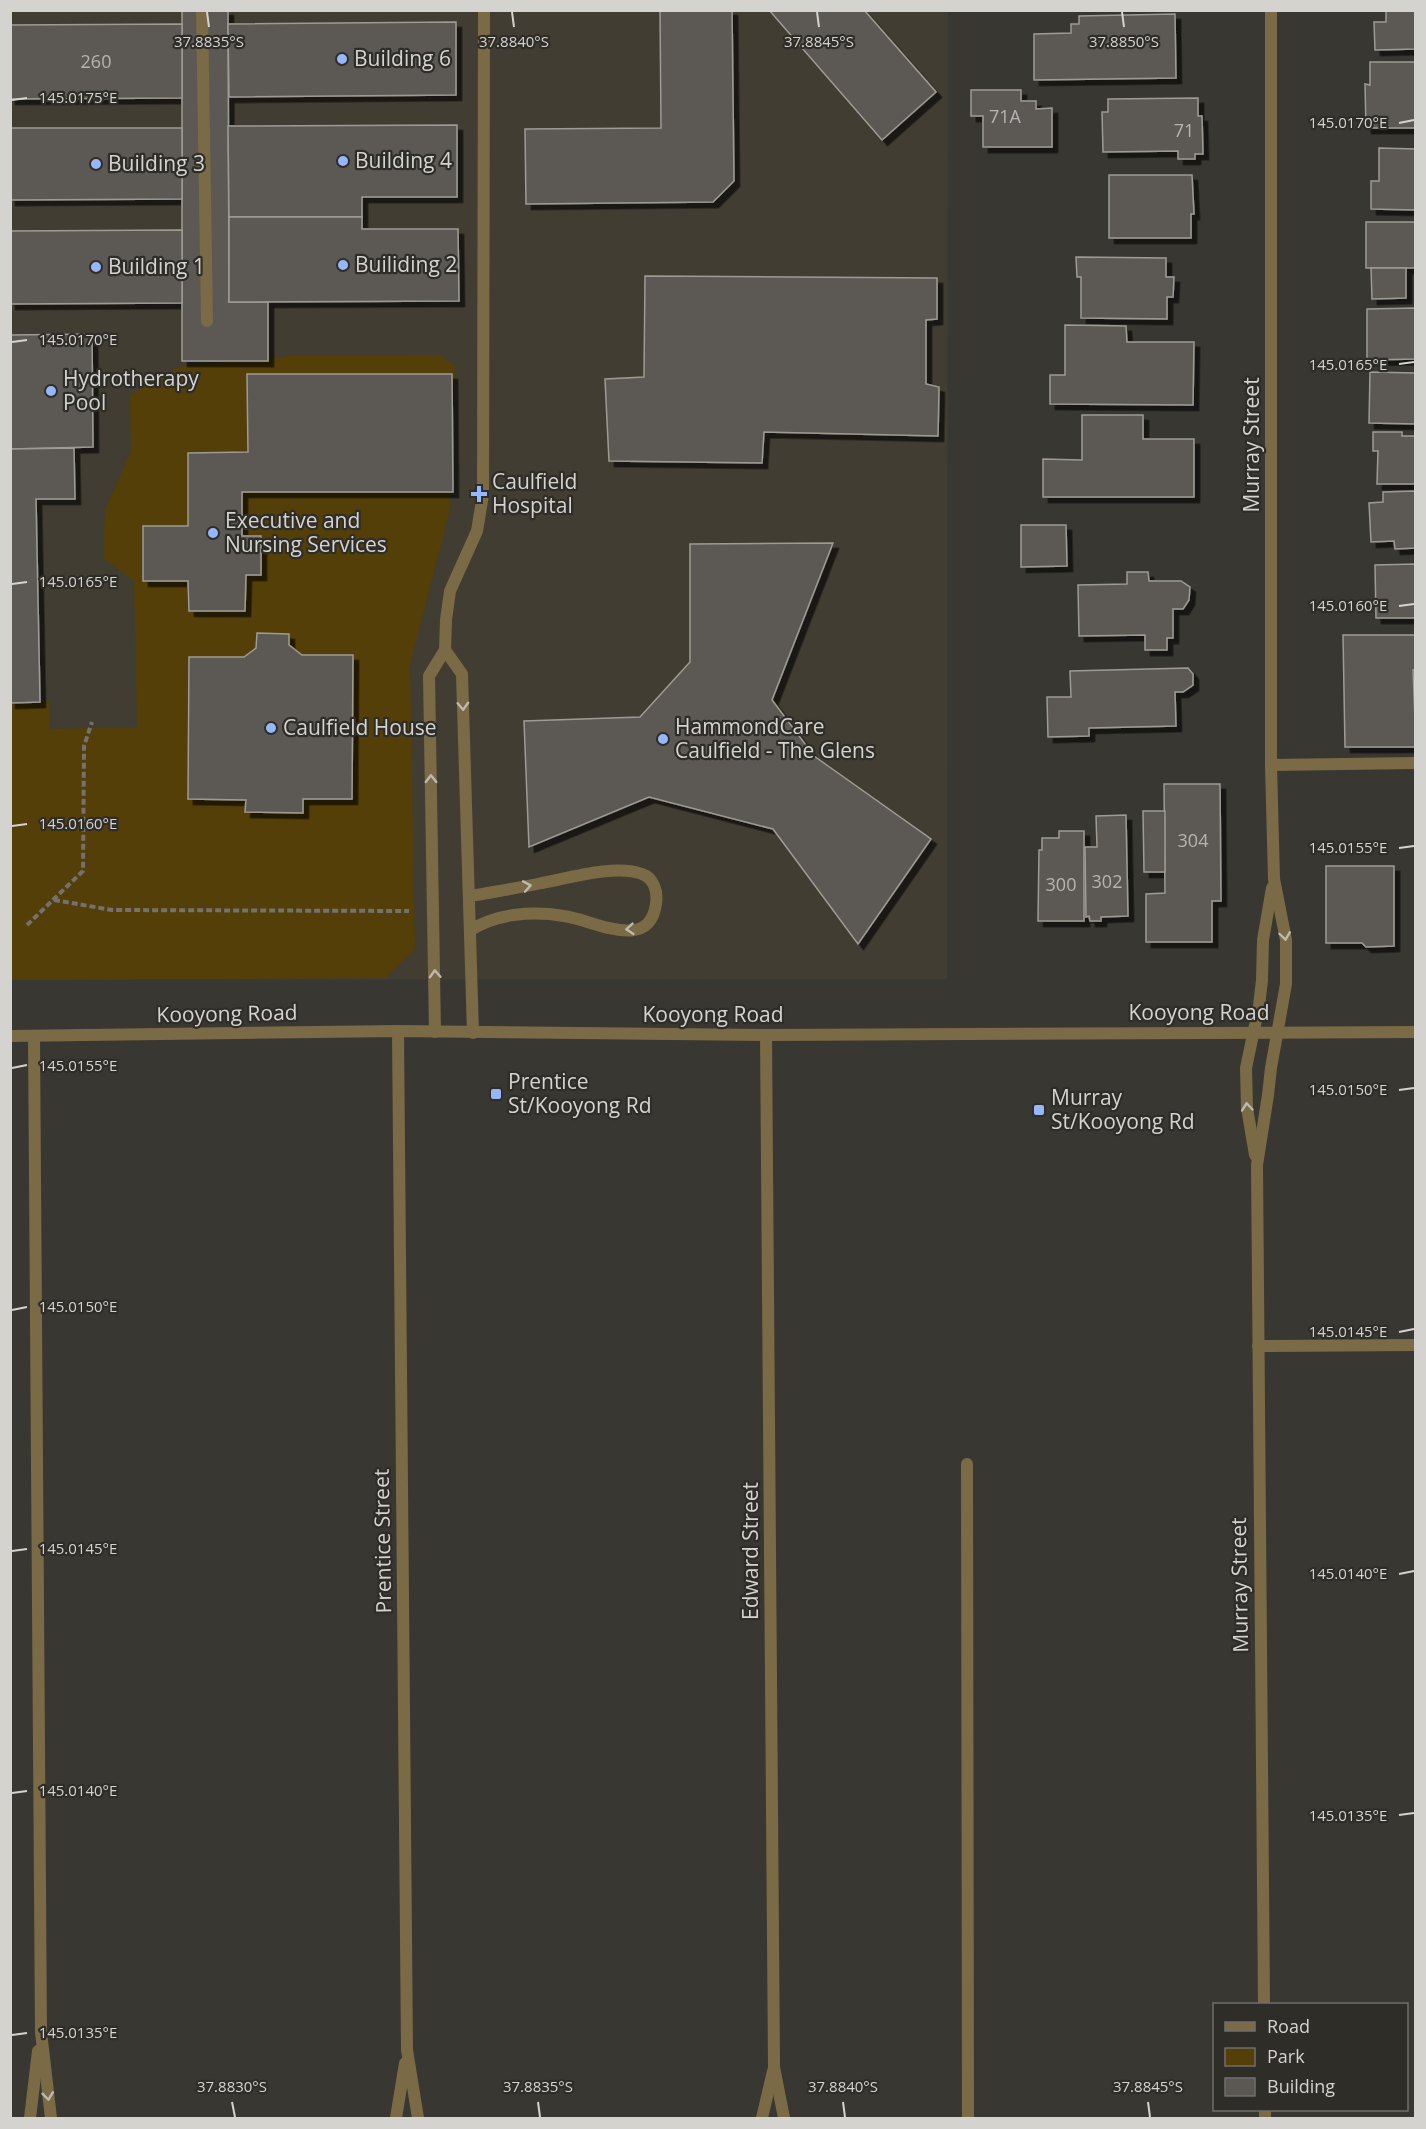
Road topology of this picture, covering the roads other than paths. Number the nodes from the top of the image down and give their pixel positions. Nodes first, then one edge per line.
1 (202, 10) edge
2 (484, 10) edge
3 (1271, 10) edge
4 (207, 321) dead end
5 (446, 650) junction
6 (1416, 763) edge
7 (1271, 765) junction
8 (1274, 879) junction
9 (470, 896) junction
10 (471, 930) junction
11 (398, 1031) junction
12 (435, 1032) junction
13 (1277, 1032) junction
14 (1416, 1032) edge
15 (473, 1033) junction
16 (1253, 1033) junction
17 (766, 1035) junction
18 (10, 1036) edge
19 (34, 1036) junction
20 (1257, 1165) junction
21 (1416, 1345) edge
22 (1258, 1346) junction
23 (967, 1464) dead end
24 (1264, 2003) edge
25 (41, 2032) junction
26 (407, 2050) junction
27 (774, 2067) junction
28 (30, 2118) edge
29 (51, 2118) edge
30 (396, 2118) edge
31 (417, 2118) edge
32 (762, 2118) edge
33 (784, 2118) edge
34 (968, 2118) edge

1 - 4 street
2 - 5 street
3 - 7 street, Murray Street
5 -> 9 street
12 -> 5 street
6 - 7 street
7 - 8 street, Murray Street
8 -> 13 street, Murray Street
8 - 16 street, Murray Street
9 - 10 street
9 -> 10 street
10 - 15 street
11 - 12 street, Kooyong Road
11 - 19 street, Kooyong Road
11 - 26 street, Prentice Street
12 - 15 street, Kooyong Road
13 - 14 street, Kooyong Road
13 - 16 street, Kooyong Road
13 - 20 street, Murray Street
15 - 17 street, Kooyong Road
16 - 17 street, Kooyong Road
20 -> 16 street, Murray Street
17 - 27 street, Edward Street
18 - 19 street, Kooyong Road
19 - 25 street
20 - 22 street, Murray Street
21 - 22 street
22 - 24 street, Murray Street
23 - 34 street
25 - 28 street
25 -> 29 street
26 - 30 street, Prentice Street
26 - 31 street, Prentice Street
27 - 32 street, Edward Street
27 - 33 street, Edward Street

